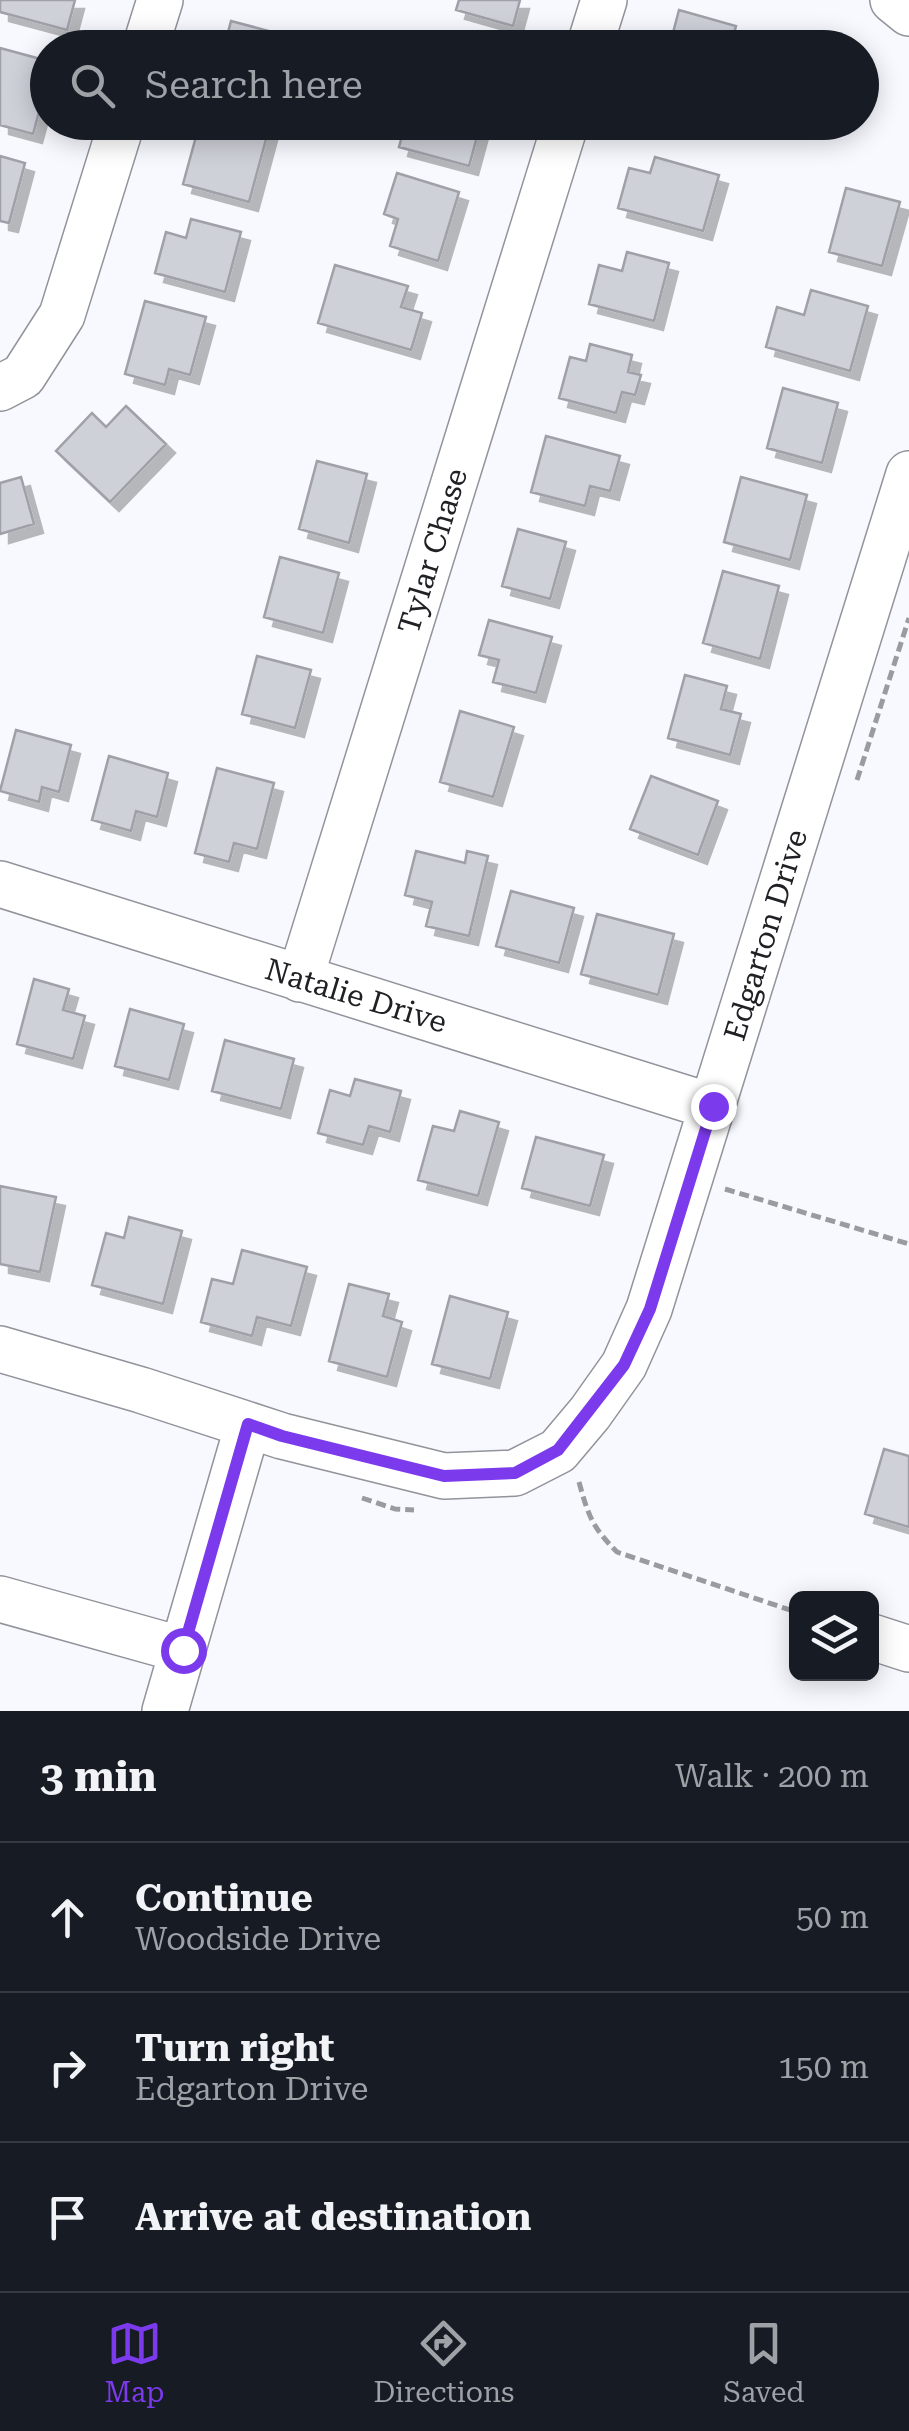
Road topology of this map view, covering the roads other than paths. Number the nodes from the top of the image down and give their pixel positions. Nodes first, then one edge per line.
1 (160, 0) edge
2 (604, 0) edge
3 (893, 0) edge
4 (909, 13) edge
5 (151, 30) edge
6 (595, 30) edge
7 (116, 140) edge
8 (560, 140) edge
9 (0, 388) edge
10 (909, 474) edge
11 (902, 524) edge
12 (0, 884) edge
13 (300, 978) junction
14 (713, 1106) junction
15 (0, 1350) edge
16 (248, 1424) junction
17 (0, 1600) edge
18 (879, 1639) edge
19 (909, 1649) edge
20 (183, 1650) junction
21 (166, 1711) edge

1 - 5 street
2 - 6 street
3 - 4 street
7 - 9 street
8 - 13 street, Tylar Chase
10 - 11 street, Edgarton Drive
11 - 14 street, Edgarton Drive
12 - 13 street, Natalie Drive
13 - 14 street, Natalie Drive
14 - 16 street, Edgarton Drive
15 - 16 street, Edgarton Drive
16 - 20 street
17 - 20 street
18 - 19 street
20 - 21 street

